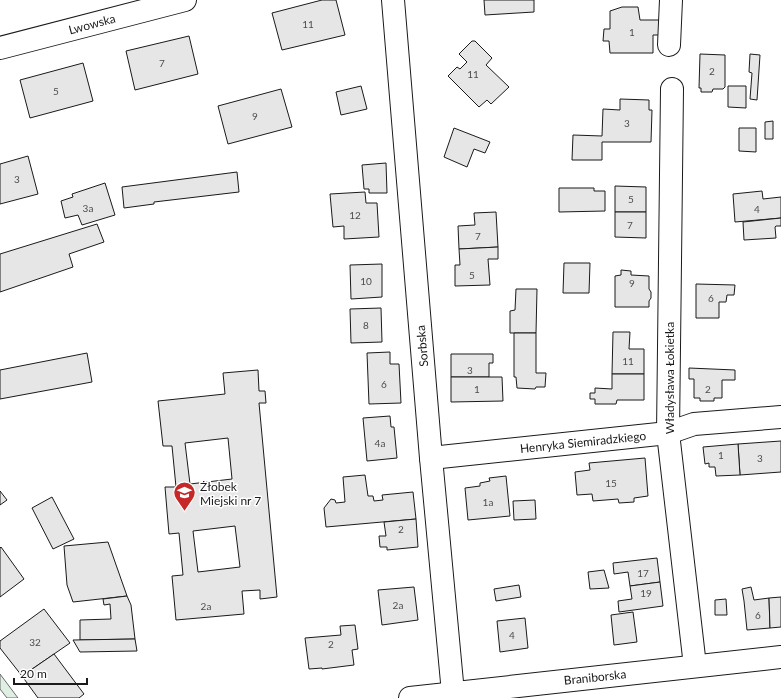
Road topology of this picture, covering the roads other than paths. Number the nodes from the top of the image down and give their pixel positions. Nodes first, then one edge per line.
1 (185, 0) edge
2 (393, 0) edge
3 (670, 0) edge
4 (123, 8) edge
5 (669, 45) dead end
6 (0, 48) edge
7 (672, 89) dead end
8 (781, 417) edge
9 (668, 433) junction
10 (431, 458) junction
11 (781, 657) edge
12 (695, 666) junction
13 (453, 693) junction
14 (410, 698) edge

1 - 4 street, Lwowska
2 - 10 street, Sorbska
3 - 5 street
4 - 6 street, Lwowska
7 - 9 street, Władysława Łokietka
8 - 9 street, Henryka Siemiradzkiego
9 - 10 street, Henryka Siemiradzkiego
9 - 12 street, Władysława Łokietka
10 - 13 street, Sorbska
11 - 12 street, Braniborska
12 - 13 street, Braniborska
13 - 14 street, Braniborska

